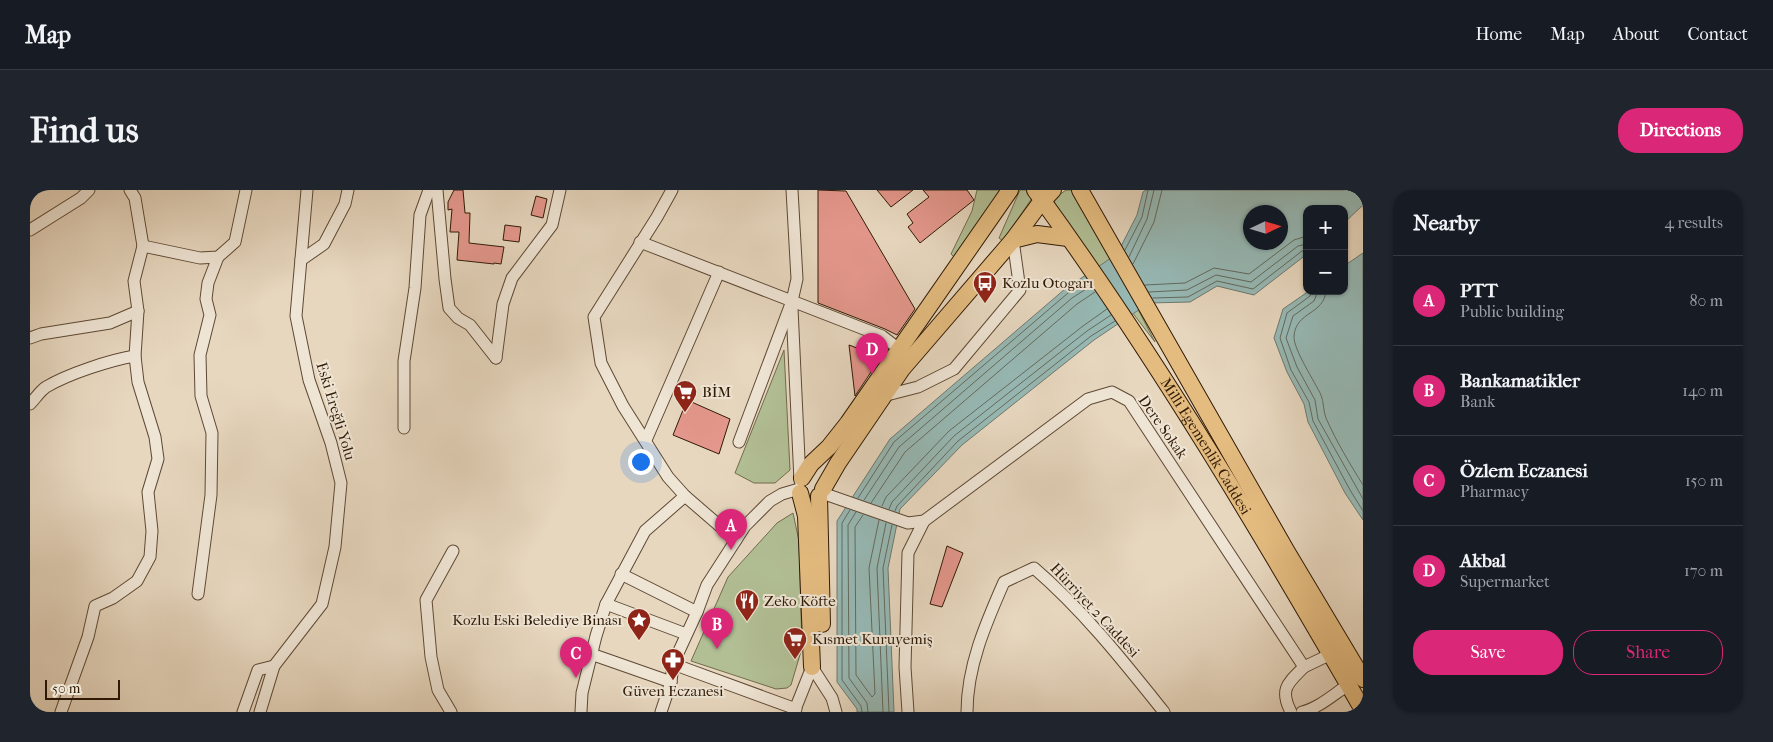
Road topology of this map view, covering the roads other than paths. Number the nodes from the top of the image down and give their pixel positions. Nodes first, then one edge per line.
1 (89, 190) edge
2 (130, 190) edge
3 (246, 190) edge
4 (307, 190) edge
5 (348, 190) edge
6 (429, 190) edge
7 (437, 190) edge
8 (560, 190) edge
9 (672, 190) edge
10 (792, 190) edge
11 (1080, 190) edge
12 (1008, 193) edge
13 (1044, 193) edge
14 (30, 230) edge
15 (1013, 240) junction
16 (640, 242) junction
17 (1073, 244) junction
18 (144, 246) junction
19 (218, 257) junction
20 (301, 260) junction
21 (719, 272) junction
22 (792, 301) junction
23 (138, 311) junction
24 (30, 338) edge
25 (899, 349) junction
26 (136, 356) junction
27 (883, 396) junction
28 (30, 404) edge
29 (404, 428) dead end
30 (646, 440) junction
31 (739, 442) dead end
32 (800, 485) junction
33 (821, 492) junction
34 (685, 496) junction
35 (924, 522) junction
36 (736, 540) junction
37 (453, 551) dead end
38 (621, 574) junction
39 (198, 594) dead end
40 (606, 604) junction
41 (697, 612) junction
42 (686, 634) junction
43 (591, 654) junction
44 (1330, 654) junction
45 (673, 664) junction
46 (274, 666) junction
47 (812, 667) junction
48 (1304, 668) junction
49 (671, 682) junction
50 (1356, 682) edge
51 (1363, 710) edge
52 (795, 711) edge
53 (62, 712) edge
54 (243, 712) edge
55 (260, 712) edge
56 (451, 712) edge
57 (581, 712) edge
58 (661, 712) edge
59 (836, 712) edge
60 (908, 712) edge
61 (967, 712) edge
62 (1164, 712) edge
63 (1291, 712) edge
64 (1302, 712) edge

1 - 14 street
2 - 18 street
3 - 19 street
4 - 20 street, Eski Ereğli Yolu
5 - 20 street
6 - 29 street
7 - 8 street
9 - 16 street
10 - 22 street
11 - 50 highway, Milli Egemenlik Caddesi
12 - 25 highway
13 - 15 highway
13 - 17 highway, Milli Egemenlik Caddesi
15 - 17 highway
15 - 27 highway
15 - 27 street
16 - 21 street
16 - 30 street
17 - 44 highway, Milli Egemenlik Caddesi
18 - 19 street
18 - 23 street
19 - 39 street
20 - 46 street, Eski Ereğli Yolu
21 - 22 street
21 - 30 street
22 - 25 street
22 - 31 street
22 - 32 street
23 - 24 street
23 - 26 street
25 - 32 highway
26 - 28 street
26 - 53 street
27 - 33 highway
30 - 34 street
32 - 33 highway
32 - 36 street
32 - 47 highway
33 - 35 street
33 - 47 highway
34 - 36 street
34 - 38 street
35 - 48 street, Dere Sokak
35 - 60 street
36 - 41 street
37 - 56 street
38 - 40 street
38 - 41 street
40 - 42 street
40 - 43 street
41 - 42 street
42 - 45 street
43 - 49 street
43 - 57 street
44 - 48 street
44 - 50 highway, Milli Egemenlik Caddesi
45 - 49 street
45 - 52 street
46 - 54 street
46 - 55 street, Eski Ereğli Yolu
47 - 52 street
47 - 59 street
48 - 63 street
49 - 58 street
50 - 51 highway, Milli Egemenlik Caddesi
50 - 64 street
61 - 62 street, Hürriyet 2 Caddesi

